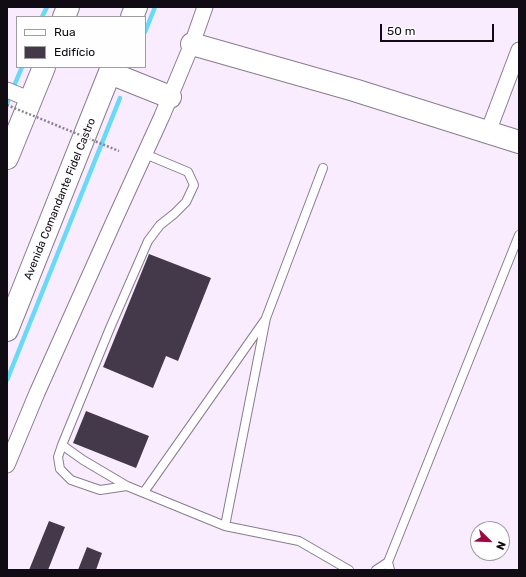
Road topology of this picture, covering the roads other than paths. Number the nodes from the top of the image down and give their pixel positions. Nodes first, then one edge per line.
1 (205, 7) edge
2 (192, 44) junction
3 (519, 50) edge
4 (44, 68) edge
5 (111, 70) edge
6 (7, 90) edge
7 (170, 97) junction
8 (31, 100) junction
9 (488, 132) junction
10 (519, 142) edge
11 (145, 154) junction
12 (7, 158) edge
13 (323, 168) dead end
14 (519, 235) edge
15 (266, 318) junction
16 (7, 330) edge
17 (62, 445) junction
18 (7, 466) edge
19 (127, 486) junction
20 (144, 492) junction
21 (225, 526) junction
22 (336, 566) edge
23 (389, 566) edge
24 (349, 570) edge
25 (376, 570) edge

1 - 2 street
2 - 7 street
2 - 9 main road
3 - 9 street
4 - 8 main road
5 - 7 main road
5 - 16 main road, Avenida Comandante Fidel Castro
6 - 8 street
7 - 11 street
8 - 12 main road
9 - 10 main road
11 - 17 lane
11 - 18 street
13 - 15 lane
14 - 23 lane
15 - 20 lane
15 - 21 lane
17 - 19 lane
17 - 19 lane
19 - 20 lane
20 - 21 lane
21 - 22 lane
22 - 24 lane
23 - 25 lane

